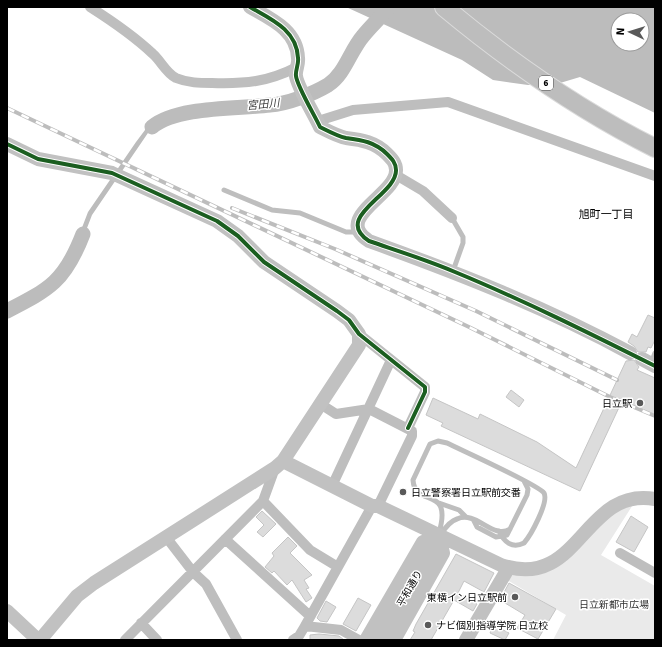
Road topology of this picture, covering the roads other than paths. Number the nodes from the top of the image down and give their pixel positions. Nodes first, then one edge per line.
1 (90, 7) edge
2 (250, 7) edge
3 (444, 7) edge
4 (297, 72) junction
5 (316, 117) junction
6 (7, 144) edge
7 (655, 148) edge
8 (396, 175) junction
9 (655, 176) edge
10 (224, 190) dead end
11 (452, 218) joint
12 (360, 232) junction
13 (453, 271) junction
14 (360, 334) junction
15 (646, 359) edge
16 (391, 360) junction
17 (322, 405) junction
18 (369, 409) junction
19 (408, 428) junction
20 (279, 465) junction
21 (522, 479) junction
22 (332, 486) junction
23 (655, 499) edge
24 (263, 501) junction
25 (439, 504) junction
26 (375, 506) junction
27 (466, 517) junction
28 (473, 520) junction
29 (512, 528) junction
30 (499, 531) junction
31 (439, 536) junction
32 (166, 537) junction
33 (502, 537) junction
34 (225, 540) junction
35 (620, 553) dead end
36 (338, 567) junction
37 (509, 567) junction
38 (193, 572) junction
39 (655, 573) edge
40 (7, 611) edge
41 (310, 616) junction
42 (142, 623) junction
43 (305, 626) junction
44 (39, 640) edge
45 (125, 640) edge
46 (157, 640) edge
47 (237, 640) edge
48 (293, 640) edge
49 (359, 640) edge
50 (366, 640) edge
51 (379, 640) edge
52 (393, 640) edge
53 (466, 640) edge

1 - 4 street
2 - 4 street
3 - 7 highway, 6
4 - 5 street
5 - 8 street
5 - 9 street
6 - 14 street
8 - 11 street
8 - 12 street
10 - 12 lane
11 - 13 lane
12 - 13 street
13 - 15 street
14 - 16 street
14 - 17 street
16 - 18 street
16 - 19 street
17 - 18 street
17 - 20 street
18 - 19 street
18 - 22 street
19 - 26 street
20 - 22 street
20 - 24 street
20 - 32 street
21 - 25 lane
21 - 29 lane
21 - 33 lane
22 - 26 street
23 - 37 street
24 - 34 street
24 - 36 street
25 - 27 lane
25 - 31 lane
26 - 31 street
26 - 36 street
27 - 28 lane
27 - 31 lane
28 - 30 lane
28 - 33 lane
29 - 30 lane
29 - 33 lane
30 - 33 lane
31 - 37 street
31 - 50 street
31 - 51 street, 平和通り
31 - 52 street
32 - 38 street
32 - 44 street
34 - 38 street
34 - 41 street
35 - 39 street
36 - 41 street
37 - 53 street
38 - 42 street
38 - 47 street
40 - 44 street
41 - 43 street
42 - 45 street
42 - 46 street
43 - 48 street
43 - 49 street

